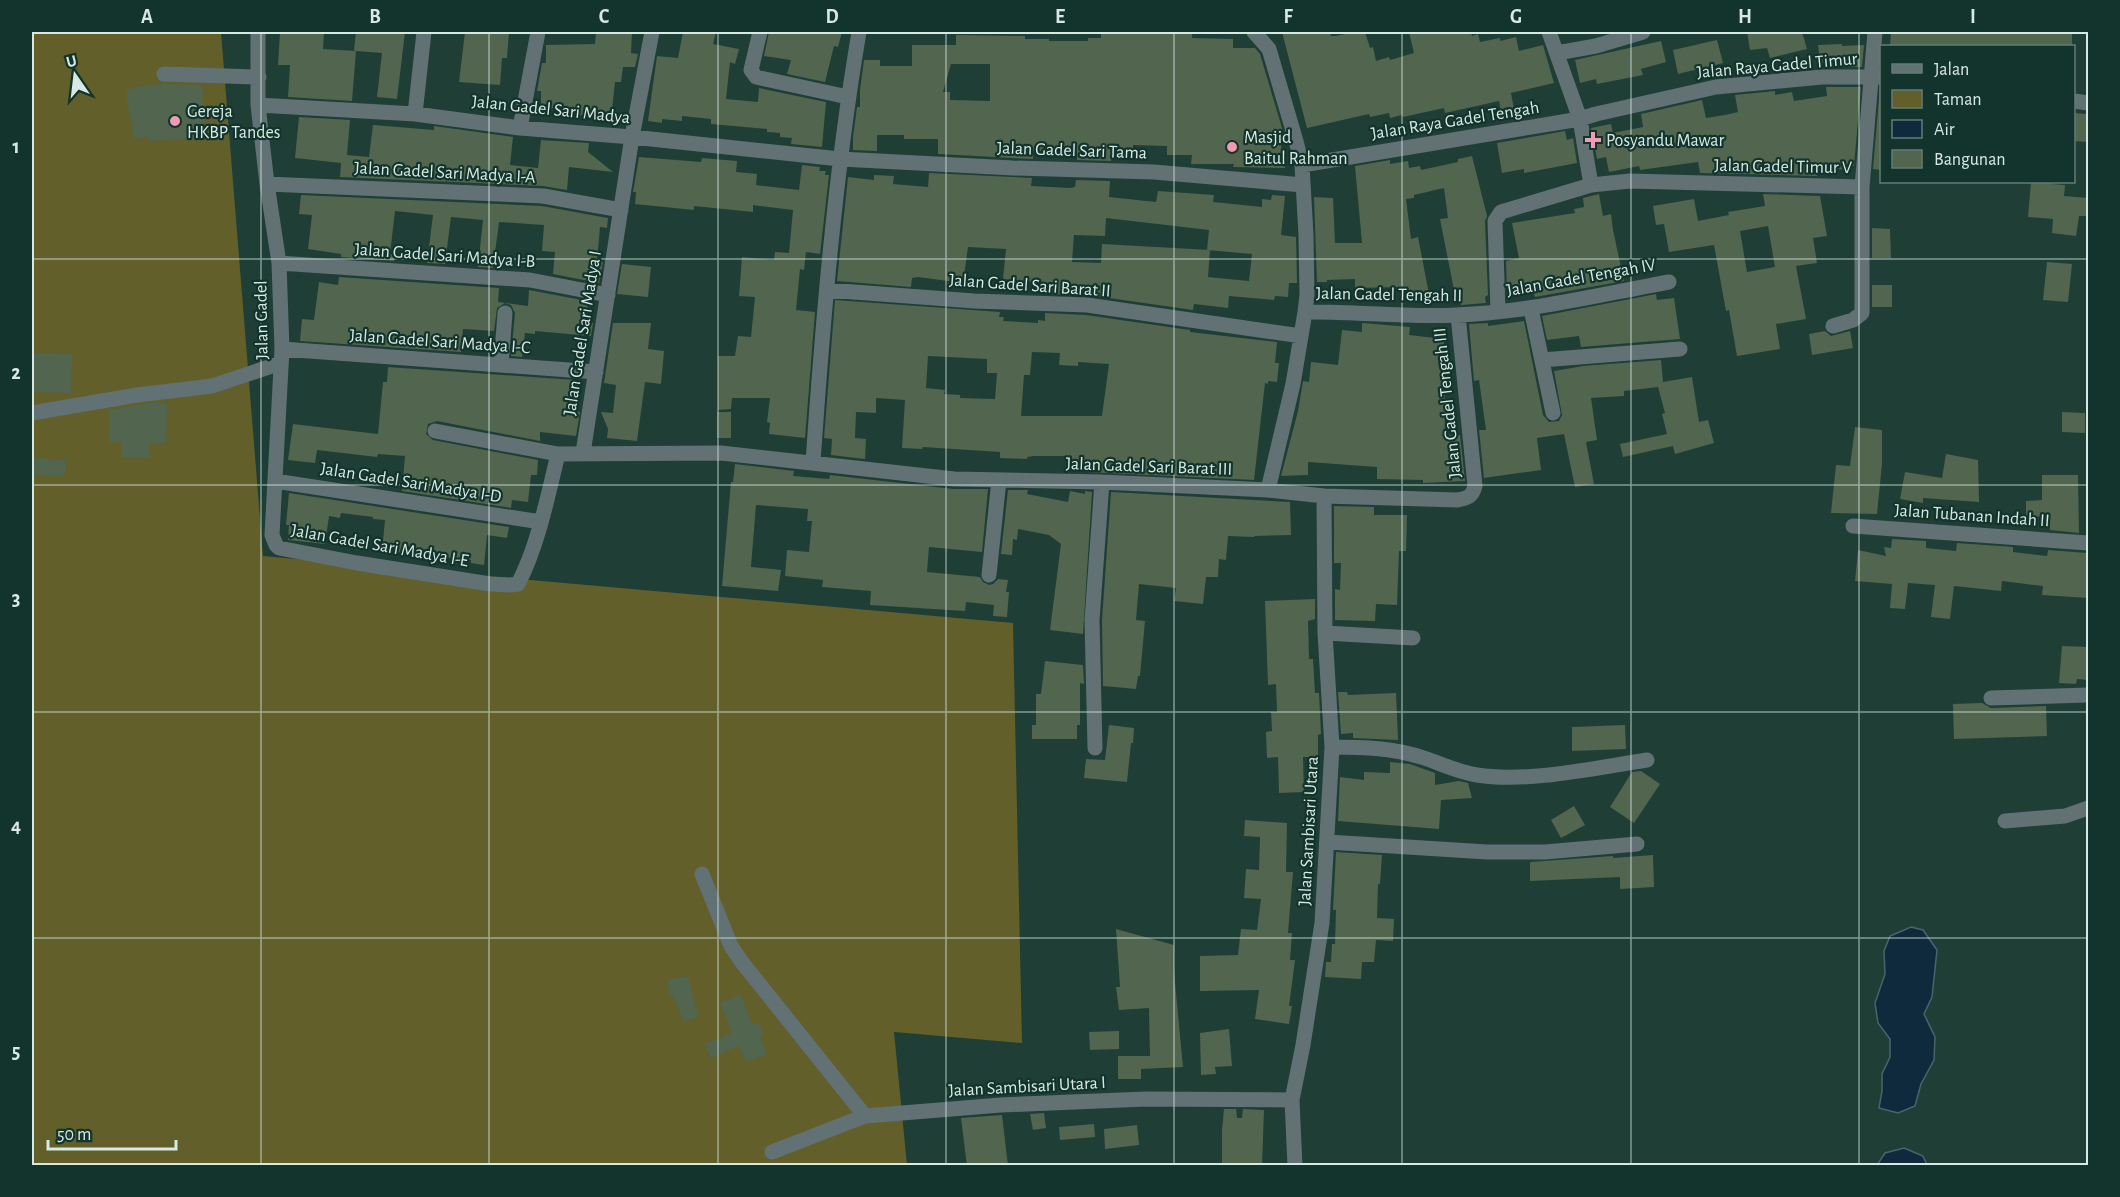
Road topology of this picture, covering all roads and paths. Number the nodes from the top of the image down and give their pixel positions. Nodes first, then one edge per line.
1 (258, 32) edge
2 (424, 32) edge
3 (538, 32) edge
4 (652, 32) edge
5 (759, 32) edge
6 (859, 32) edge
7 (1254, 32) edge
8 (1550, 32) edge
9 (1643, 32) edge
10 (1875, 32) edge
11 (1557, 53) junction
12 (164, 74) dead end
13 (258, 76) junction
14 (1877, 77) edge
15 (848, 97) junction
16 (258, 105) junction
17 (415, 114) junction
18 (1580, 119) junction
19 (520, 128) junction
20 (632, 137) junction
21 (840, 159) junction
22 (1302, 165) junction
23 (267, 184) junction
24 (1303, 185) junction
25 (1591, 185) junction
26 (1862, 187) junction
27 (621, 210) junction
28 (279, 263) junction
29 (1670, 282) dead end
30 (827, 290) junction
31 (608, 295) junction
32 (1531, 309) junction
33 (1498, 311) junction
34 (1305, 312) junction
35 (505, 314) dead end
36 (1458, 315) junction
37 (1833, 326) dead end
38 (1301, 336) junction
39 (1680, 349) dead end
40 (281, 356) junction
41 (1542, 360) junction
42 (501, 365) junction
43 (596, 372) junction
44 (32, 413) edge
45 (1554, 413) dead end
46 (435, 431) dead end
47 (583, 453) junction
48 (558, 454) junction
49 (813, 462) junction
50 (999, 480) junction
51 (275, 481) junction
52 (1102, 482) junction
53 (1475, 486) joint
54 (1268, 490) junction
55 (1324, 496) junction
56 (541, 522) junction
57 (1853, 526) dead end
58 (272, 535) joint
59 (2088, 543) edge
60 (989, 575) dead end
61 (1325, 633) junction
62 (1413, 638) dead end
63 (2088, 695) edge
64 (1991, 698) dead end
65 (1332, 747) junction
66 (1095, 748) dead end
67 (1647, 760) dead end
68 (2088, 808) edge
69 (2004, 820) dead end
70 (1328, 842) junction
71 (1637, 844) dead end
72 (702, 874) dead end
73 (1292, 1100) junction
74 (865, 1116) junction
75 (771, 1152) dead end
76 (1296, 1166) edge

1 - 13 street, Jalan Gadel
2 - 17 street
3 - 19 street
4 - 20 street, Jalan Gadel Sari Madya I
5 - 15 street
6 - 15 street
7 - 22 street
8 - 11 street
9 - 11 street
10 - 14 street, Jalan Gadel Timur V
11 - 18 street
12 - 13 street
13 - 16 street, Jalan Gadel
14 - 18 street, Jalan Raya Gadel Timur
14 - 26 street, Jalan Gadel Timur V
15 - 21 street
16 - 17 street, Jalan Gadel Sari Madya
16 - 23 street, Jalan Gadel
17 - 19 street, Jalan Gadel Sari Madya
18 - 22 street, Jalan Raya Gadel Tengah
18 - 25 street
19 - 20 street, Jalan Gadel Sari Madya
20 - 21 street, Jalan Gadel Sari Madya
20 - 27 street, Jalan Gadel Sari Madya I
21 - 24 street, Jalan Gadel Sari Tama
21 - 30 street
22 - 24 street
23 - 27 street, Jalan Gadel Sari Madya I-A
23 - 28 street, Jalan Gadel
24 - 34 street
25 - 26 street, Jalan Gadel Timur V
25 - 33 street
26 - 37 street
27 - 31 street, Jalan Gadel Sari Madya I
28 - 31 street, Jalan Gadel Sari Madya I-B
28 - 40 street, Jalan Gadel
29 - 32 street, Jalan Gadel Tengah IV
30 - 38 street, Jalan Gadel Sari Barat II
30 - 49 street
31 - 43 street, Jalan Gadel Sari Madya I
32 - 33 street, Jalan Gadel Tengah IV
32 - 41 street
33 - 36 street, Jalan Gadel Tengah II
34 - 36 street, Jalan Gadel Tengah II
34 - 38 street
35 - 42 street
36 - 53 street, Jalan Gadel Tengah III
38 - 54 street
39 - 41 street
40 - 42 street, Jalan Gadel Sari Madya I-C
40 - 44 street
40 - 51 street, Jalan Gadel
41 - 45 street
42 - 43 street, Jalan Gadel Sari Madya I-C
43 - 47 street, Jalan Gadel Sari Madya I
46 - 48 street
47 - 48 street
47 - 49 street, Jalan Gadel Sari Barat III
48 - 56 street
49 - 50 street, Jalan Gadel Sari Barat III
50 - 52 street, Jalan Gadel Sari Barat III
50 - 60 street
51 - 56 street, Jalan Gadel Sari Madya I-D
51 - 58 street, Jalan Gadel
52 - 54 street, Jalan Gadel Sari Barat III
52 - 66 street
53 - 55 street, Jalan Gadel Sari Barat III
54 - 55 street, Jalan Gadel Sari Barat III
55 - 61 street, Jalan Sambisari Utara
56 - 58 street, Jalan Gadel Sari Madya I-E
57 - 59 street, Jalan Tubanan Indah II
61 - 62 street
61 - 65 street, Jalan Sambisari Utara
63 - 64 street
65 - 67 street
65 - 70 street, Jalan Sambisari Utara
68 - 69 street
70 - 71 street
70 - 73 street, Jalan Sambisari Utara
72 - 74 street
73 - 74 street, Jalan Sambisari Utara I
73 - 76 street, Jalan Sambisari Utara
74 - 75 street, Jalan Sambisari Utara I

